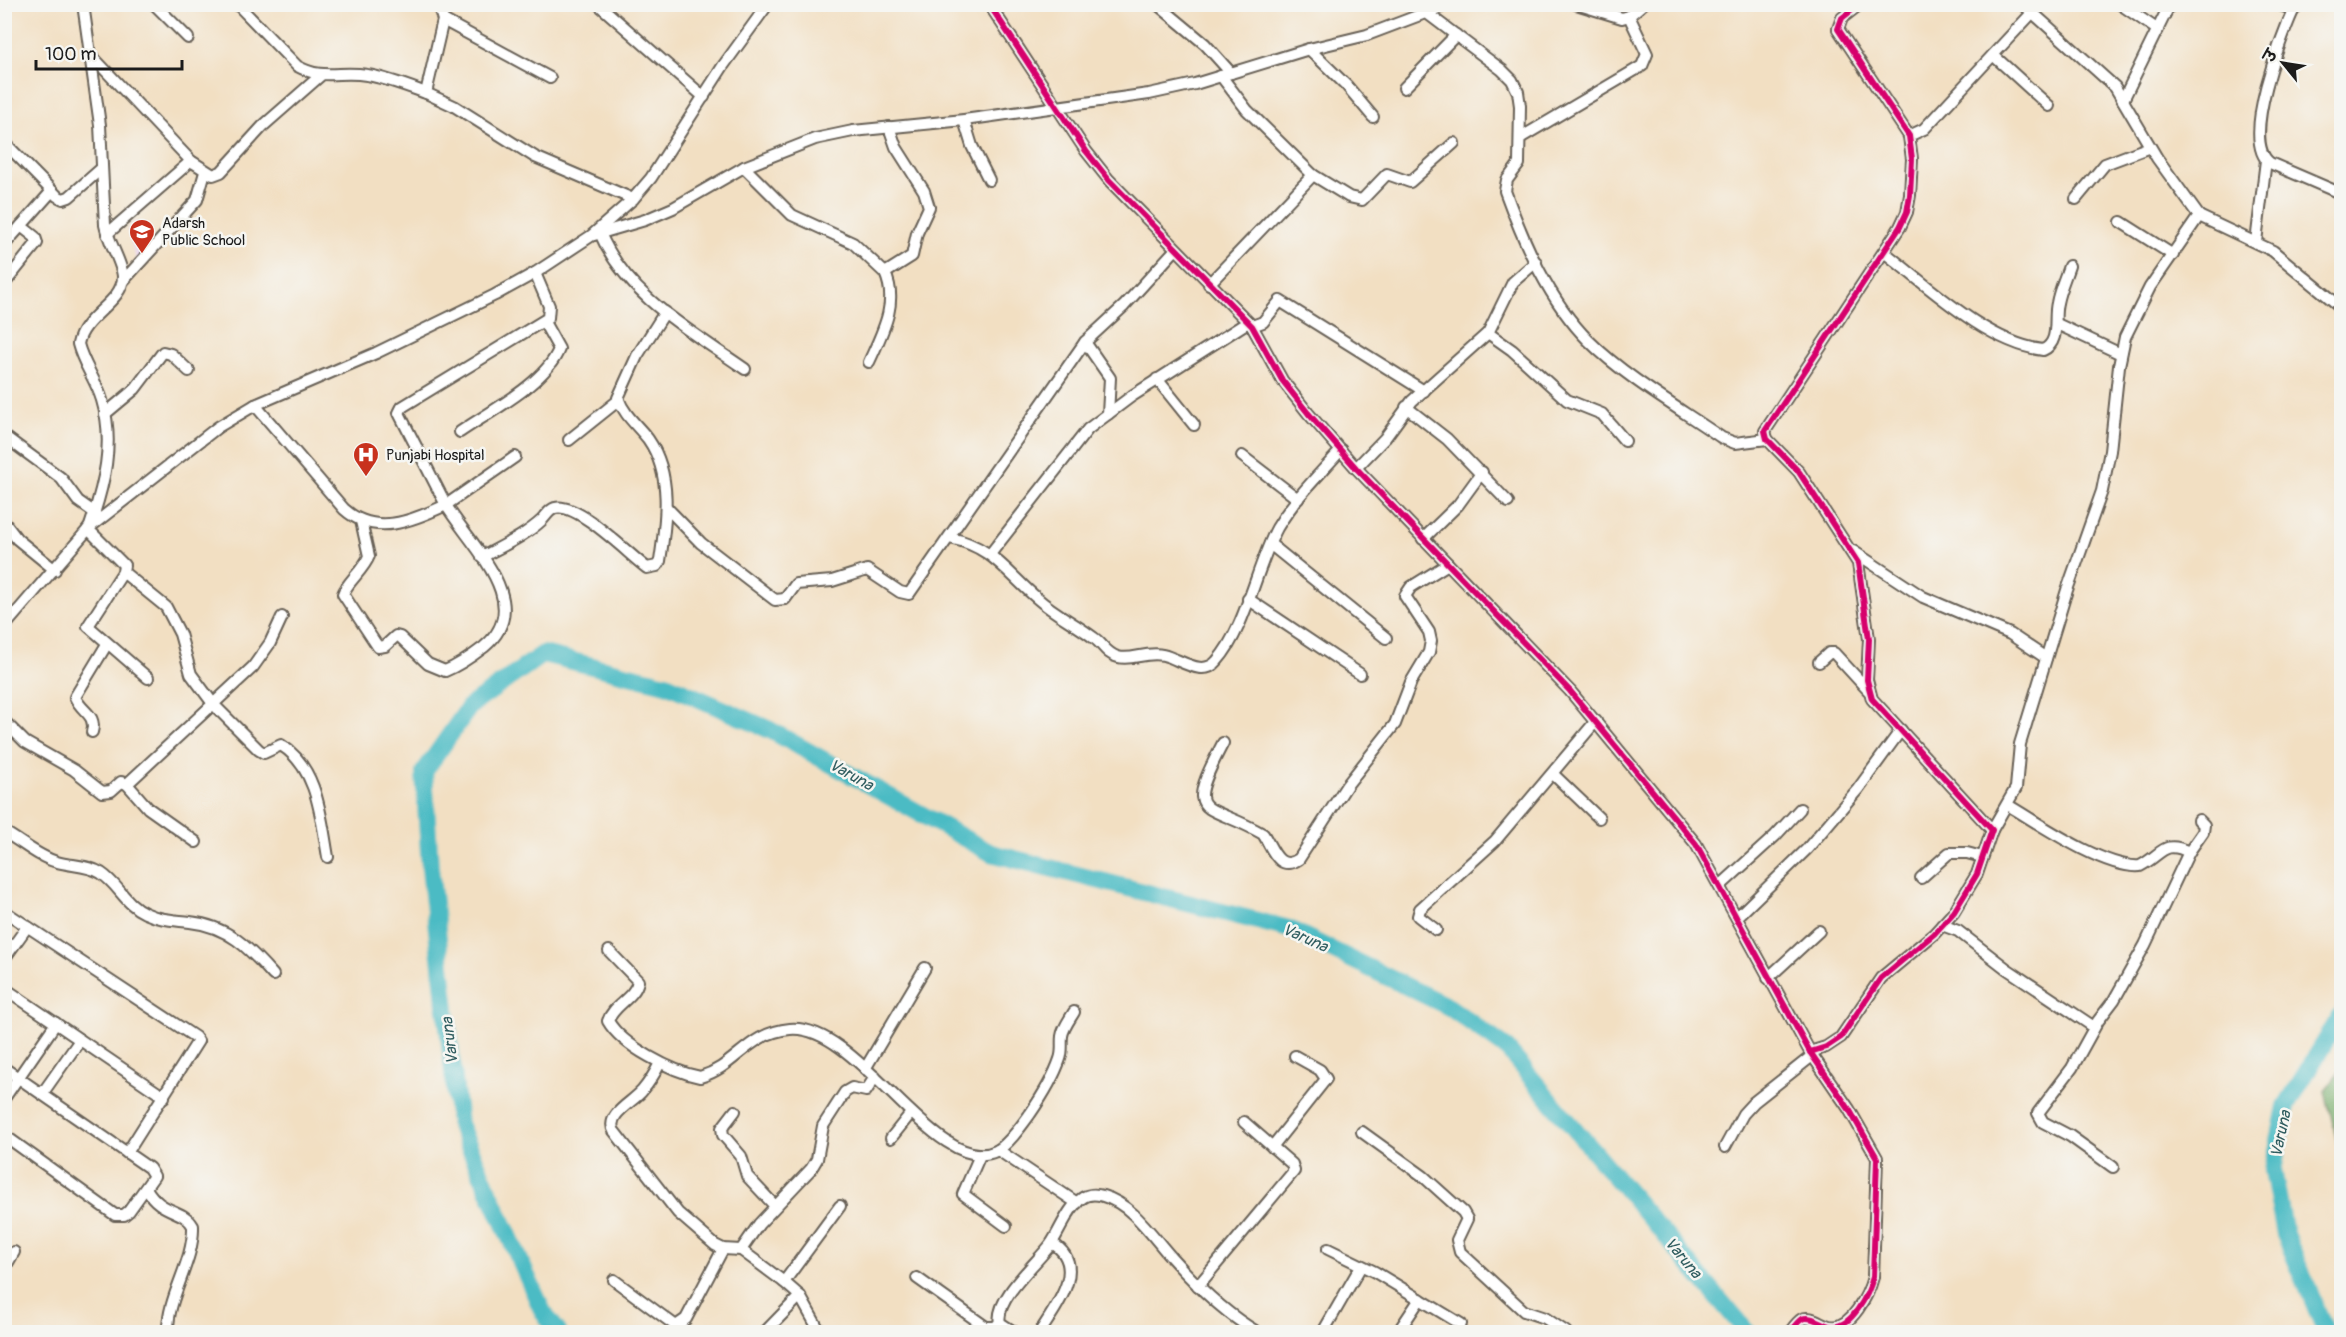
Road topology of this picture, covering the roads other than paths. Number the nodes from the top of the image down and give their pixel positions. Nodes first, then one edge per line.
1 (83, 4) edge
2 (154, 4) edge
3 (237, 4) edge
4 (438, 4) edge
5 (598, 4) edge
6 (768, 4) edge
7 (989, 4) edge
8 (1157, 4) edge
9 (1449, 4) edge
10 (1576, 4) edge
11 (1643, 4) edge
12 (1860, 4) edge
13 (2023, 4) edge
14 (2120, 4) edge
15 (2170, 4) edge
16 (2277, 4) edge
17 (2295, 7) edge
18 (2032, 13) junction
19 (1428, 14) junction
20 (1629, 16) junction
21 (443, 20) junction
22 (2158, 30) junction
23 (1456, 35) junction
24 (188, 38) dead end
25 (1309, 49) junction
26 (90, 54) junction
27 (1993, 55) junction
28 (1226, 75) junction
29 (320, 76) junction
30 (550, 78) dead end
31 (1404, 88) dead end
32 (426, 93) junction
33 (704, 97) junction
34 (2123, 100) junction
35 (2049, 106) dead end
36 (1058, 108) junction
37 (1373, 117) dead end
38 (963, 120) junction
39 (889, 127) junction
40 (1909, 136) junction
41 (1520, 138) junction
42 (4, 142) edge
43 (1454, 143) dead end
44 (2150, 147) junction
45 (2266, 160) junction
46 (191, 162) junction
47 (744, 167) junction
48 (102, 168) junction
49 (205, 172) junction
50 (1313, 175) junction
51 (989, 180) dead end
52 (52, 191) junction
53 (2342, 194) edge
54 (633, 199) junction
55 (2076, 199) dead end
56 (2199, 216) junction
57 (2121, 222) dead end
58 (21, 226) junction
59 (106, 234) junction
60 (596, 235) junction
61 (2256, 242) junction
62 (4, 245) edge
63 (1175, 250) junction
64 (1884, 252) junction
65 (2173, 255) junction
66 (1536, 262) junction
67 (2069, 266) dead end
68 (535, 273) junction
69 (885, 273) junction
70 (124, 280) junction
71 (4, 284) edge
72 (1209, 284) junction
73 (2342, 308) edge
74 (665, 312) junction
75 (544, 322) junction
76 (1250, 324) junction
77 (2057, 324) junction
78 (1488, 333) junction
79 (1085, 342) junction
80 (2121, 354) junction
81 (869, 362) dead end
82 (745, 369) dead end
83 (189, 371) dead end
84 (1157, 379) junction
85 (1424, 391) junction
86 (619, 400) junction
87 (255, 405) junction
88 (1406, 407) junction
89 (105, 414) junction
90 (1108, 414) junction
91 (1194, 425) dead end
92 (460, 432) dead end
93 (4, 436) edge
94 (1767, 439) junction
95 (569, 440) dead end
96 (1625, 441) dead end
97 (1341, 450) junction
98 (1242, 456) dead end
99 (515, 457) dead end
100 (1356, 468) junction
101 (1482, 472) junction
102 (1298, 499) junction
103 (1508, 502) dead end
104 (446, 505) junction
105 (667, 508) junction
106 (95, 513) junction
107 (4, 522) edge
108 (361, 522) junction
109 (89, 528) junction
110 (950, 538) junction
111 (1423, 538) junction
112 (1270, 544) junction
113 (1851, 550) junction
114 (990, 553) junction
115 (482, 558) junction
116 (1448, 564) junction
117 (55, 570) junction
118 (123, 572) junction
119 (1248, 599) junction
120 (282, 617) dead end
121 (4, 627) edge
122 (1386, 638) dead end
123 (107, 644) junction
124 (2046, 658) junction
125 (1819, 662) dead end
126 (1360, 674) dead end
127 (148, 678) dead end
128 (1868, 690) junction
129 (214, 705) junction
130 (4, 721) edge
131 (1596, 721) junction
132 (1901, 730) junction
133 (92, 732) dead end
134 (1223, 743) dead end
135 (1553, 774) junction
136 (127, 784) junction
137 (2008, 805) junction
138 (1800, 809) dead end
139 (1599, 818) dead end
140 (2199, 820) dead end
141 (1992, 831) junction
142 (4, 832) edge
143 (196, 842) dead end
144 (2189, 852) junction
145 (328, 857) dead end
146 (1982, 857) junction
147 (1921, 878) dead end
148 (1720, 886) junction
149 (4, 911) edge
150 (1737, 917) junction
151 (1942, 925) junction
152 (27, 927) junction
153 (1436, 930) dead end
154 (1819, 931) dead end
155 (609, 951) dead end
156 (4, 959) edge
157 (925, 968) dead end
158 (273, 975) dead end
159 (1768, 978) junction
160 (4, 988) edge
161 (1074, 1012) dead end
162 (56, 1023) junction
163 (2094, 1027) junction
164 (80, 1040) junction
165 (1811, 1054) junction
166 (1295, 1056) dead end
167 (660, 1063) junction
168 (4, 1068) edge
169 (865, 1069) junction
170 (18, 1077) junction
171 (875, 1077) junction
172 (42, 1094) junction
173 (4, 1097) edge
174 (164, 1097) junction
175 (735, 1111) dead end
176 (911, 1113) junction
177 (1244, 1122) dead end
178 (1362, 1132) dead end
179 (4, 1135) edge
180 (891, 1138) dead end
181 (1272, 1147) junction
182 (1725, 1147) dead end
183 (998, 1150) junction
184 (127, 1154) junction
185 (980, 1155) junction
186 (2113, 1167) dead end
187 (146, 1188) junction
188 (1077, 1203) junction
189 (775, 1206) junction
190 (840, 1206) dead end
191 (1006, 1226) dead end
192 (1052, 1243) junction
193 (723, 1249) junction
194 (1328, 1249) dead end
195 (741, 1250) junction
196 (14, 1252) dead end
197 (1362, 1266) junction
198 (4, 1269) edge
199 (917, 1278) dead end
200 (614, 1280) dead end
201 (784, 1282) junction
202 (1198, 1286) junction
203 (800, 1296) junction
204 (1420, 1299) junction
205 (1000, 1323) junction
206 (1461, 1324) dead end
207 (168, 1332) edge
208 (765, 1332) edge
209 (820, 1332) edge
210 (1014, 1332) edge
211 (1040, 1332) edge
212 (1257, 1332) edge
213 (1323, 1332) edge
214 (1398, 1332) edge
215 (1566, 1332) edge
216 (1790, 1332) edge

1 - 26 street
2 - 24 street
3 - 29 street
4 - 21 street
5 - 33 street
6 - 33 street
7 - 36 street
8 - 28 street
9 - 19 street
10 - 20 street
11 - 20 street
12 - 40 street
13 - 18 street
14 - 22 street
15 - 22 street
16 - 17 street
17 - 45 street
18 - 27 street
18 - 34 street
19 - 23 street
19 - 25 street
20 - 41 street
21 - 30 street
21 - 32 street
22 - 34 street
23 - 31 street
23 - 41 street
25 - 28 street
25 - 37 street
26 - 46 street
26 - 48 street
27 - 35 street
27 - 40 street
28 - 36 street
28 - 50 street
29 - 32 street
29 - 49 street
32 - 54 street
33 - 54 street
34 - 44 street
36 - 38 street
36 - 63 street
38 - 39 street
38 - 51 street
39 - 47 street
39 - 69 street
40 - 64 street
41 - 66 street
42 - 52 street
43 - 50 street
44 - 55 street
44 - 56 street
45 - 53 street
45 - 61 street
46 - 49 street
46 - 59 street
47 - 60 street
47 - 69 street
48 - 52 street
48 - 59 street
49 - 70 street
50 - 72 street
52 - 58 street
54 - 60 street
56 - 61 street
56 - 65 street
57 - 65 street
58 - 62 street
58 - 71 street
59 - 70 street
60 - 68 street
60 - 74 street
61 - 73 street
63 - 72 street
63 - 79 street
64 - 77 street
64 - 94 street
65 - 80 street
66 - 78 street
66 - 94 street
67 - 77 street
68 - 75 street
68 - 87 street
69 - 81 street
70 - 89 street
72 - 76 street
74 - 82 street
74 - 86 street
75 - 92 street
75 - 104 street
76 - 84 street
76 - 85 street
76 - 97 street
77 - 80 street
78 - 85 street
78 - 96 street
79 - 90 street
79 - 110 street
80 - 124 street
83 - 89 street
84 - 90 street
84 - 91 street
85 - 88 street
86 - 95 street
86 - 105 street
87 - 108 street
87 - 109 street
88 - 100 street
88 - 101 street
89 - 106 street
90 - 114 street
93 - 106 street
94 - 113 street
97 - 100 street
97 - 102 street
98 - 102 street
99 - 104 street
100 - 111 street
101 - 103 street
101 - 111 street
102 - 112 street
104 - 108 street
104 - 115 street
105 - 110 street
105 - 115 street
106 - 109 street
107 - 117 street
108 - 115 street
109 - 117 street
109 - 118 street
110 - 114 street
111 - 116 street
112 - 119 street
112 - 122 street
113 - 124 street
113 - 128 street
114 - 119 street
116 - 131 street
116 - 134 street
117 - 121 street
118 - 123 street
118 - 129 street
119 - 126 street
120 - 129 street
123 - 127 street
123 - 133 street
124 - 137 street
125 - 128 street
128 - 132 street
129 - 136 street
129 - 145 street
130 - 136 street
131 - 135 street
131 - 148 street
132 - 141 street
132 - 150 street
135 - 139 street
135 - 153 street
136 - 143 street
137 - 141 street
137 - 144 street
138 - 148 street
140 - 144 street
141 - 146 street
142 - 158 street
144 - 163 street
146 - 147 street
146 - 151 street
148 - 150 street
149 - 152 street
150 - 159 street
151 - 163 street
151 - 165 street
152 - 156 street
152 - 174 street
154 - 159 street
155 - 167 street
157 - 169 street
159 - 165 street
160 - 162 street
161 - 183 street
162 - 164 street
162 - 170 street
163 - 186 street
164 - 172 street
164 - 174 street
165 - 182 street
165 - 216 street
166 - 181 street
167 - 169 street
167 - 193 street
168 - 170 street
169 - 171 street
170 - 172 street
170 - 173 street
171 - 176 street
171 - 189 street
172 - 184 street
174 - 184 street
175 - 189 street
176 - 180 street
176 - 185 street
177 - 181 street
178 - 215 street
179 - 187 street
181 - 202 street
183 - 185 street
183 - 188 street
184 - 187 street
185 - 191 street
187 - 207 street
188 - 192 street
188 - 202 street
189 - 195 street
190 - 201 street
192 - 205 street
192 - 211 street
193 - 195 street
193 - 200 street
194 - 197 street
195 - 201 street
196 - 198 street
197 - 204 street
197 - 213 street
199 - 205 street
201 - 203 street
202 - 212 street
203 - 208 street
203 - 209 street
204 - 206 street
204 - 214 street
205 - 210 street

